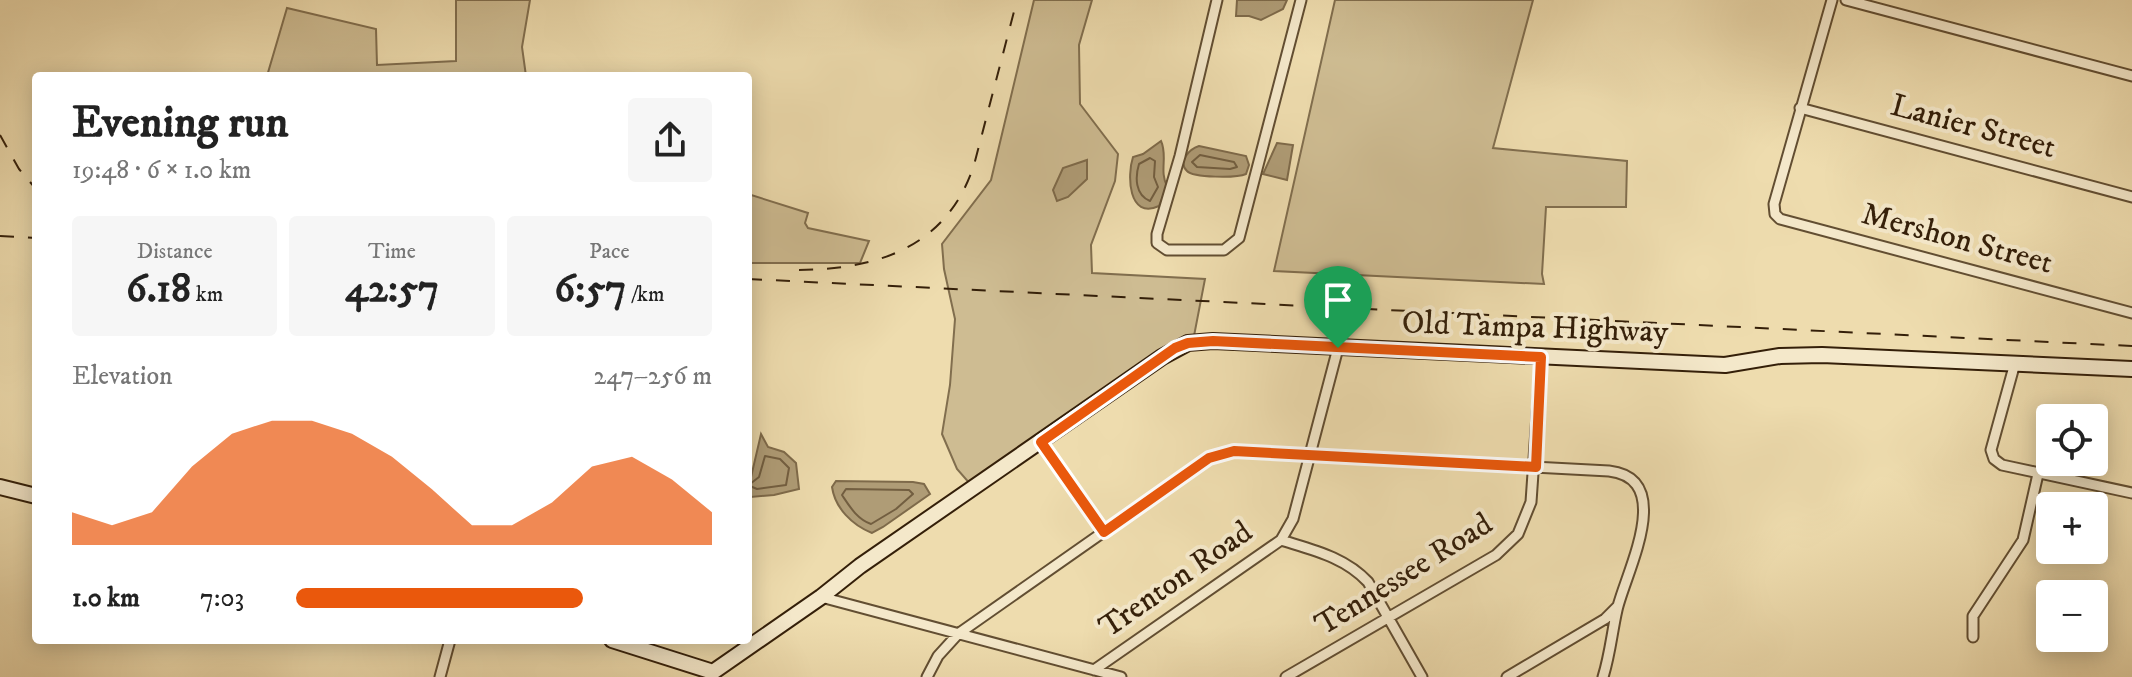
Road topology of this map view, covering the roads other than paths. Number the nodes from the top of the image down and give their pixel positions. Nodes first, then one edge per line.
1 (1217, 0) edge
2 (1301, 0) edge
3 (1832, 0) edge
4 (1846, 0) edge
5 (2132, 76) edge
6 (1800, 108) junction
7 (2132, 197) edge
8 (2132, 313) edge
9 (1338, 348) junction
10 (1541, 357) junction
11 (2015, 363) junction
12 (2132, 369) edge
13 (1041, 442) junction
14 (1310, 455) junction
15 (1536, 467) junction
16 (2036, 474) edge
17 (2038, 476) edge
18 (2048, 476) edge
19 (0, 487) edge
20 (2132, 493) edge
21 (32, 495) edge
22 (1104, 532) junction
23 (1281, 540) junction
24 (821, 597) junction
25 (1617, 607) junction
26 (1388, 618) junction
27 (958, 634) junction
28 (1973, 637) dead end
29 (449, 644) edge
30 (625, 644) edge
31 (1094, 670) junction
32 (440, 677) edge
33 (927, 677) edge
34 (1121, 677) edge
35 (1286, 677) edge
36 (1422, 677) edge
37 (1507, 677) edge
38 (1603, 677) edge

1 - 2 street
3 - 6 street
4 - 5 street
6 - 7 street, Lanier Street
6 - 8 street, Mershon Street
9 - 10 main road, Old Tampa Highway
9 - 13 main road, Old Tampa Highway
9 - 14 street, Trenton Road
10 - 11 main road, Old Tampa Highway
10 - 15 street, Tennessee Road
11 - 12 main road, Old Tampa Highway
11 - 16 street
13 - 22 street
13 - 24 main road, Old Tampa Highway
14 - 15 street
14 - 22 street
14 - 23 street, Trenton Road
15 - 25 street
15 - 26 street, Tennessee Road
17 - 28 street
18 - 20 street
19 - 21 main road
22 - 27 street
23 - 26 street
23 - 31 street, Trenton Road
24 - 27 street
24 - 30 main road, Old Tampa Highway
25 - 37 street
25 - 38 street
26 - 35 street, Tennessee Road
26 - 36 street
27 - 31 street
27 - 33 street
29 - 32 street
31 - 34 street

